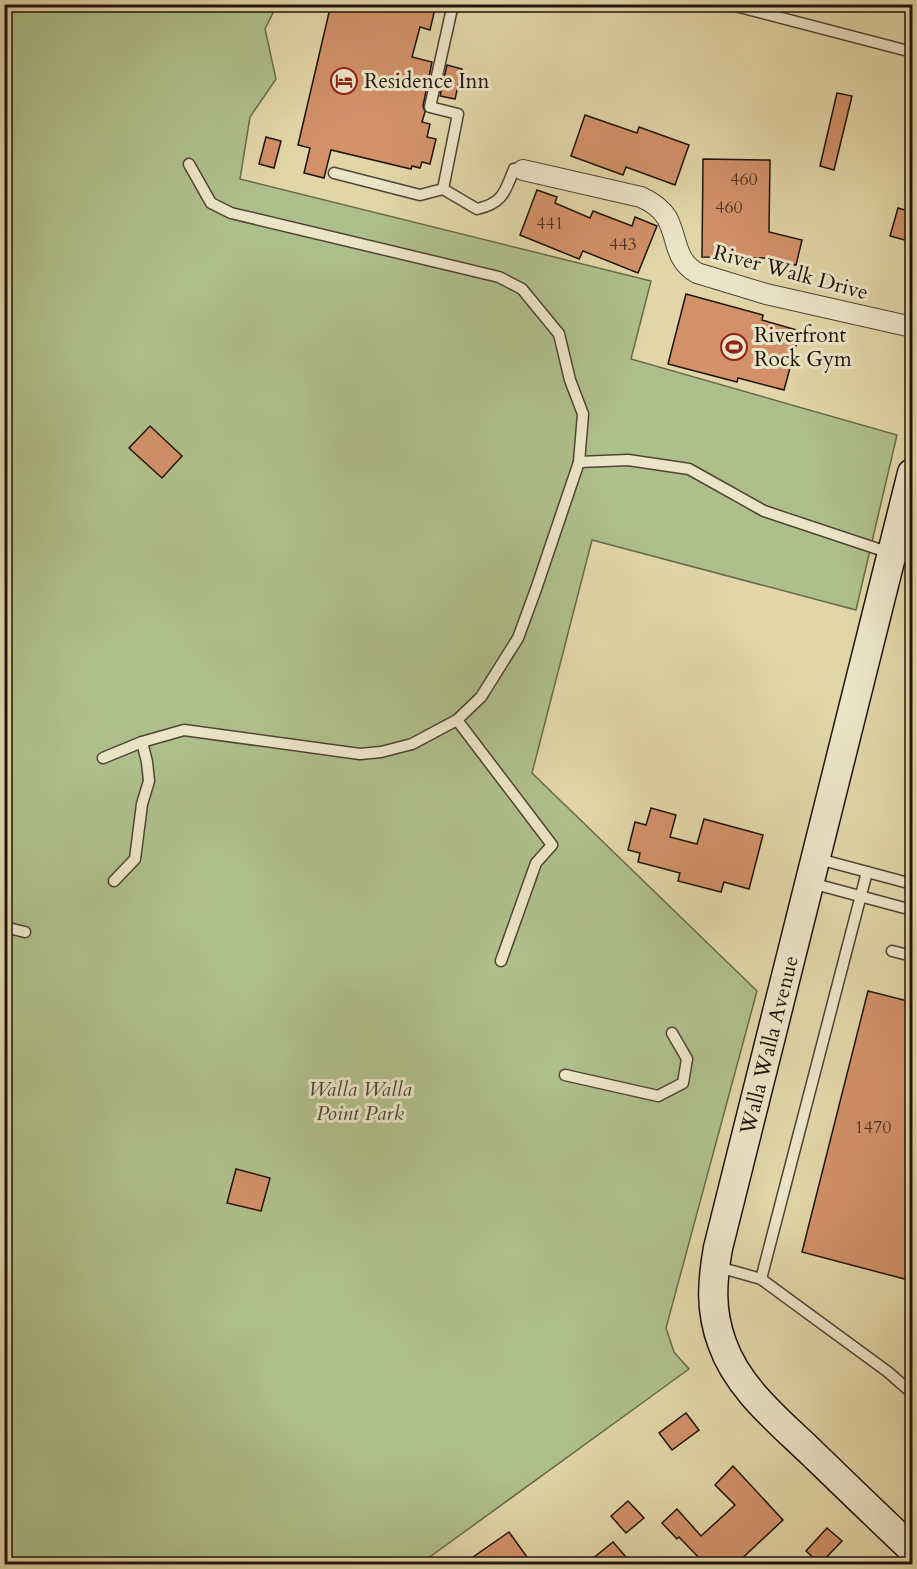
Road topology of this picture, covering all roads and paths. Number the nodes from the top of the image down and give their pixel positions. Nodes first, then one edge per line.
1 (453, 4) edge
2 (728, 4) edge
3 (912, 52) edge
4 (189, 164) dead end
5 (523, 170) joint
6 (334, 173) dead end
7 (443, 189) junction
8 (912, 327) edge
9 (579, 462) junction
10 (912, 473) edge
11 (903, 556) edge
12 (457, 720) junction
13 (142, 742) junction
14 (103, 758) dead end
15 (812, 871) junction
16 (867, 872) junction
17 (114, 881) dead end
18 (912, 884) edge
19 (861, 896) junction
20 (912, 910) edge
21 (4, 927) edge
22 (25, 932) dead end
23 (892, 951) dead end
24 (912, 956) edge
25 (501, 961) dead end
26 (672, 1033) dead end
27 (565, 1075) dead end
28 (715, 1266) junction
29 (761, 1279) junction
30 (912, 1393) edge
31 (912, 1550) edge

1 - 7 lane
2 - 3 lane
4 - 9 lane
5 - 7 lane
5 - 8 street, River Walk Drive
6 - 7 lane
9 - 11 lane
9 - 12 lane
10 - 11 street, Walla Walla Avenue
11 - 15 street, Walla Walla Avenue
12 - 13 lane
12 - 25 lane
13 - 14 lane
13 - 17 lane
15 - 16 lane
15 - 19 lane
15 - 28 street, Walla Walla Avenue
16 - 18 lane
16 - 19 lane
19 - 20 lane
19 - 29 lane
21 - 22 lane
23 - 24 lane
26 - 27 lane
28 - 29 lane
28 - 31 street, Walla Walla Avenue
29 - 30 lane

